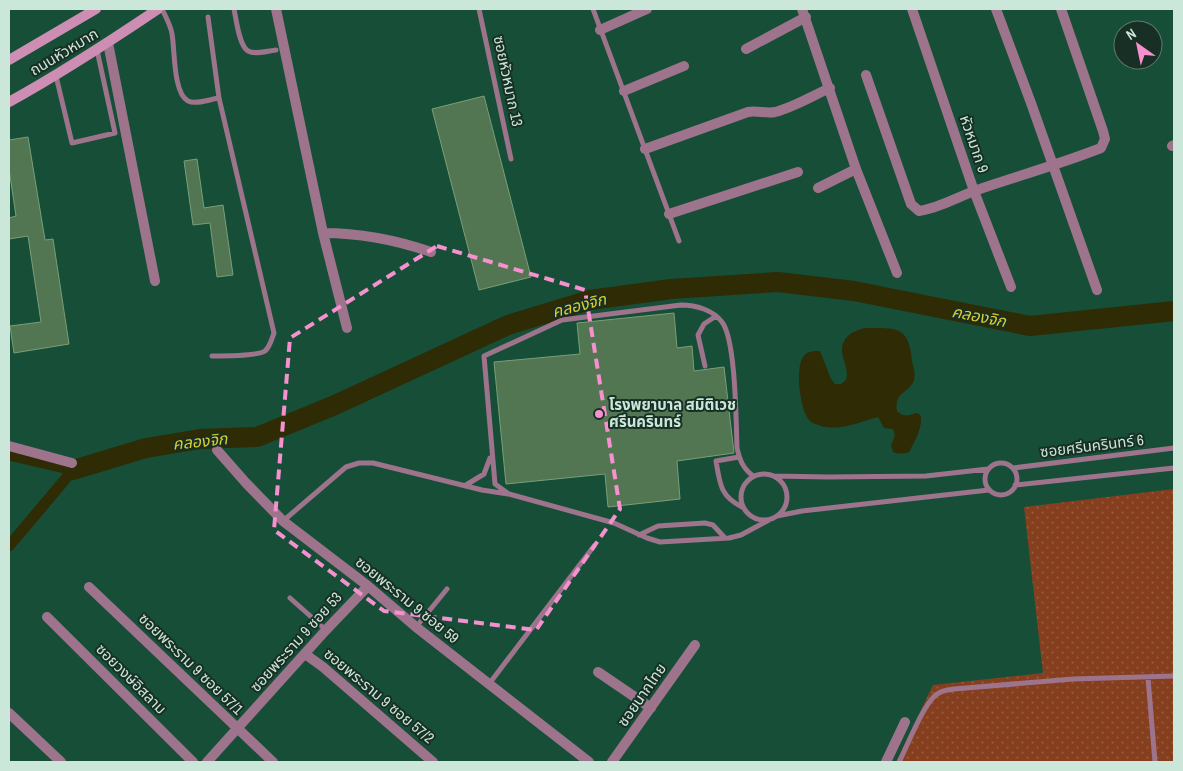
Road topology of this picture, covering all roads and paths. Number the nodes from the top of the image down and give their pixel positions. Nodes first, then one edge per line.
1 (96, 9) edge
2 (158, 9) edge
3 (162, 9) edge
4 (234, 9) edge
5 (276, 9) edge
6 (479, 9) edge
7 (593, 9) edge
8 (646, 9) edge
9 (912, 9) edge
10 (996, 9) edge
11 (1061, 9) edge
12 (804, 13) edge
13 (208, 17) dead end
14 (600, 30) junction
15 (108, 43) junction
16 (746, 49) dead end
17 (97, 50) junction
18 (276, 50) dead end
19 (9, 60) edge
20 (684, 66) dead end
21 (866, 74) dead end
22 (56, 76) junction
23 (830, 88) junction
24 (624, 91) junction
25 (219, 98) junction
26 (9, 102) edge
27 (645, 149) junction
28 (511, 159) dead end
29 (1053, 166) junction
30 (856, 169) junction
31 (798, 172) dead end
32 (818, 188) dead end
33 (974, 191) junction
34 (669, 214) junction
35 (323, 233) junction
36 (679, 241) dead end
37 (431, 252) dead end
38 (897, 273) dead end
39 (155, 281) dead end
40 (1011, 287) dead end
41 (1097, 290) dead end
42 (716, 316) junction
43 (347, 328) dead end
44 (212, 356) dead end
45 (705, 366) dead end
46 (9, 446) edge
47 (1174, 448) edge
48 (217, 450) dead end
49 (491, 454) junction
50 (739, 457) junction
51 (72, 464) dead end
52 (1012, 468) junction
53 (1174, 468) edge
54 (988, 469) junction
55 (753, 476) junction
56 (774, 476) junction
57 (465, 485) junction
58 (1015, 485) junction
59 (989, 490) junction
60 (509, 494) junction
61 (742, 506) junction
62 (777, 516) junction
63 (768, 520) junction
64 (283, 521) junction
65 (639, 534) junction
66 (725, 538) junction
67 (594, 546) dead end
68 (368, 586) junction
69 (89, 587) dead end
70 (447, 589) dead end
71 (290, 598) dead end
72 (47, 617) dead end
73 (416, 626) junction
74 (326, 630) junction
75 (695, 645) dead end
76 (305, 654) junction
77 (598, 672) dead end
78 (1174, 676) edge
79 (1148, 678) junction
80 (489, 684) junction
81 (651, 708) junction
82 (9, 714) edge
83 (905, 722) dead end
84 (238, 729) junction
85 (61, 762) edge
86 (193, 762) edge
87 (207, 762) edge
88 (274, 762) edge
89 (433, 762) edge
90 (589, 762) edge
91 (612, 762) edge
92 (886, 762) edge
93 (899, 762) edge
94 (1155, 762) edge

1 - 19 main road, ถนนหัวหมาก
2 - 15 main road, ถนนหัวหมาก
3 - 25 lane
4 - 18 lane
5 - 35 street
6 - 28 lane, ซอยหัวหมาก 13
7 - 14 lane
8 - 14 street
9 - 33 street, หัวหมาก 9
10 - 29 street
11 - 29 street
12 - 16 street
12 - 23 street
13 - 25 lane
14 - 24 lane
15 - 17 main road, ถนนหัวหมาก
15 - 39 street
17 - 22 main road, ถนนหัวหมาก
17 - 22 lane
20 - 24 street
21 - 33 street
22 - 26 main road, ถนนหัวหมาก
23 - 27 street
23 - 30 street
24 - 27 lane
25 - 44 lane
27 - 34 lane
29 - 33 street
29 - 41 street
30 - 32 street
30 - 38 street
31 - 34 street
33 - 40 street, หัวหมาก 9
34 - 36 lane
35 - 37 street
35 - 43 street
42 - 45 lane
42 - 49 lane
42 - 50 lane
46 - 51 street
47 - 52 lane, ซอยศรีนครินทร์ 6
48 - 64 street, ซอยพระราม 9 ซอย 59
49 - 57 lane
49 - 60 lane
50 - 55 lane
50 - 61 lane
52 - 54 lane, ซอยศรีนครินทร์ 6
52 - 58 lane
53 - 58 lane, ซอยศรีนครินทร์ 6
54 - 56 lane, ซอยศรีนครินทร์ 6
54 - 59 lane
55 - 56 lane
55 - 61 lane
56 - 62 lane
57 - 60 lane
57 - 64 lane
58 - 59 lane, ซอยศรีนครินทร์ 6
59 - 62 lane
60 - 65 lane
61 - 63 lane
62 - 63 lane
63 - 66 lane
64 - 68 street, ซอยพระราม 9 ซอย 59
65 - 66 lane
65 - 66 lane
67 - 80 lane
68 - 73 street, ซอยพระราม 9 ซอย 59
68 - 74 street, ซอยพระราม 9 ซอย 53
69 - 84 street, ซอยพระราม 9 ซอย 57/1
70 - 73 lane
71 - 74 lane
72 - 86 street, ซอยวงษ์อิสลาม
73 - 80 street, ซอยพระราม 9 ซอย 59
74 - 76 street, ซอยพระราม 9 ซอย 53
75 - 81 street, ซอยนากไทย
76 - 84 street, ซอยพระราม 9 ซอย 53
76 - 89 street, ซอยพระราม 9 ซอย 57/2
77 - 81 street
78 - 79 lane
79 - 93 lane
79 - 94 lane
80 - 90 street, ซอยพระราม 9 ซอย 59
81 - 91 street, ซอยนากไทย
82 - 85 street
83 - 92 street
84 - 87 street, ซอยพระราม 9 ซอย 53
84 - 88 street, ซอยพระราม 9 ซอย 57/1

